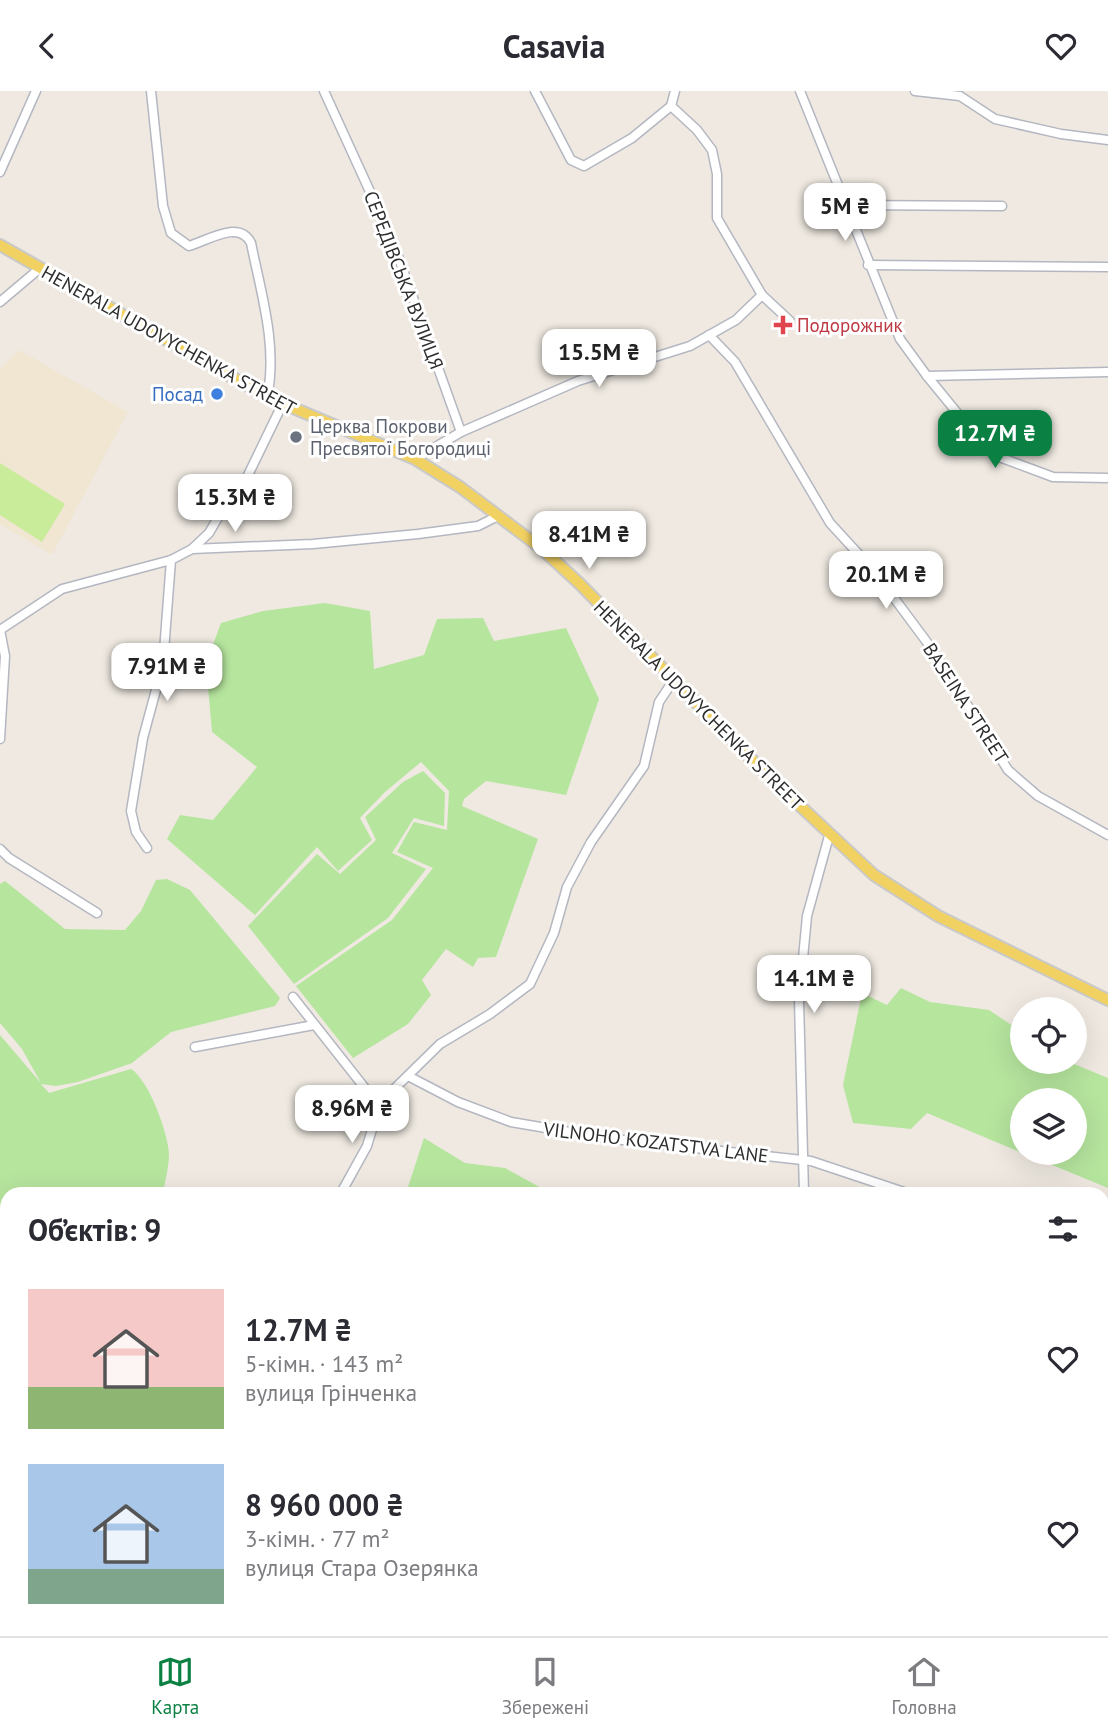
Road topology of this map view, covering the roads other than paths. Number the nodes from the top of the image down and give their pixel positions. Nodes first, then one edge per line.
1 (36, 91) edge
2 (151, 91) edge
3 (324, 91) edge
4 (535, 91) edge
5 (675, 91) edge
6 (800, 91) edge
7 (915, 91) edge
8 (961, 94) edge
9 (671, 106) junction
10 (1108, 139) edge
11 (0, 172) edge
12 (846, 205) junction
13 (1002, 205) dead end
14 (0, 245) edge
15 (868, 265) junction
16 (1108, 267) edge
17 (39, 269) junction
18 (762, 295) junction
19 (0, 302) edge
20 (790, 321) dead end
21 (709, 335) junction
22 (1108, 372) edge
23 (927, 376) junction
24 (267, 397) junction
25 (282, 405) junction
26 (461, 432) junction
27 (415, 459) junction
28 (1108, 478) edge
29 (498, 516) junction
30 (192, 549) junction
31 (171, 560) junction
32 (0, 630) edge
33 (673, 681) junction
34 (0, 739) edge
35 (1108, 835) edge
36 (829, 836) junction
37 (147, 848) dead end
38 (0, 849) edge
39 (97, 913) dead end
40 (293, 997) dead end
41 (1108, 1000) edge
42 (314, 1025) junction
43 (195, 1047) dead end
44 (410, 1077) junction
45 (379, 1106) junction
46 (804, 1160) junction
47 (344, 1187) edge
48 (804, 1187) edge
49 (888, 1187) edge

1 - 11 street
2 - 24 street
3 - 26 street, СЕРЕДІВСЬКА ВУЛИЦЯ
4 - 9 street
5 - 9 street
6 - 12 street
7 - 8 street
8 - 10 street
9 - 18 street
12 - 13 street
12 - 15 street
14 - 17 main road, HENERALA UDOVYCHENKA STREET
15 - 16 street
15 - 23 street
17 - 19 street
17 - 24 main road, HENERALA UDOVYCHENKA STREET
18 - 20 street
18 - 21 street
21 - 26 street
21 - 35 street, BASEINA STREET
22 - 23 street
23 - 28 street
24 - 25 main road, HENERALA UDOVYCHENKA STREET
25 - 27 main road, HENERALA UDOVYCHENKA STREET
25 - 30 street
26 - 27 street
27 - 29 main road, HENERALA UDOVYCHENKA STREET
29 - 30 street
29 - 33 main road, HENERALA UDOVYCHENKA STREET
30 - 31 street
31 - 32 street
31 - 37 street
32 - 34 street
33 - 36 main road, HENERALA UDOVYCHENKA STREET
33 - 44 street
36 - 41 main road, HENERALA UDOVYCHENKA STREET
36 - 46 street
38 - 39 street
40 - 42 street
42 - 43 street
42 - 45 street
44 - 45 street
44 - 46 street, VILNOHO KOZATSTVA LANE
45 - 47 street
46 - 48 street
46 - 49 street, VILNOHO KOZATSTVA LANE

